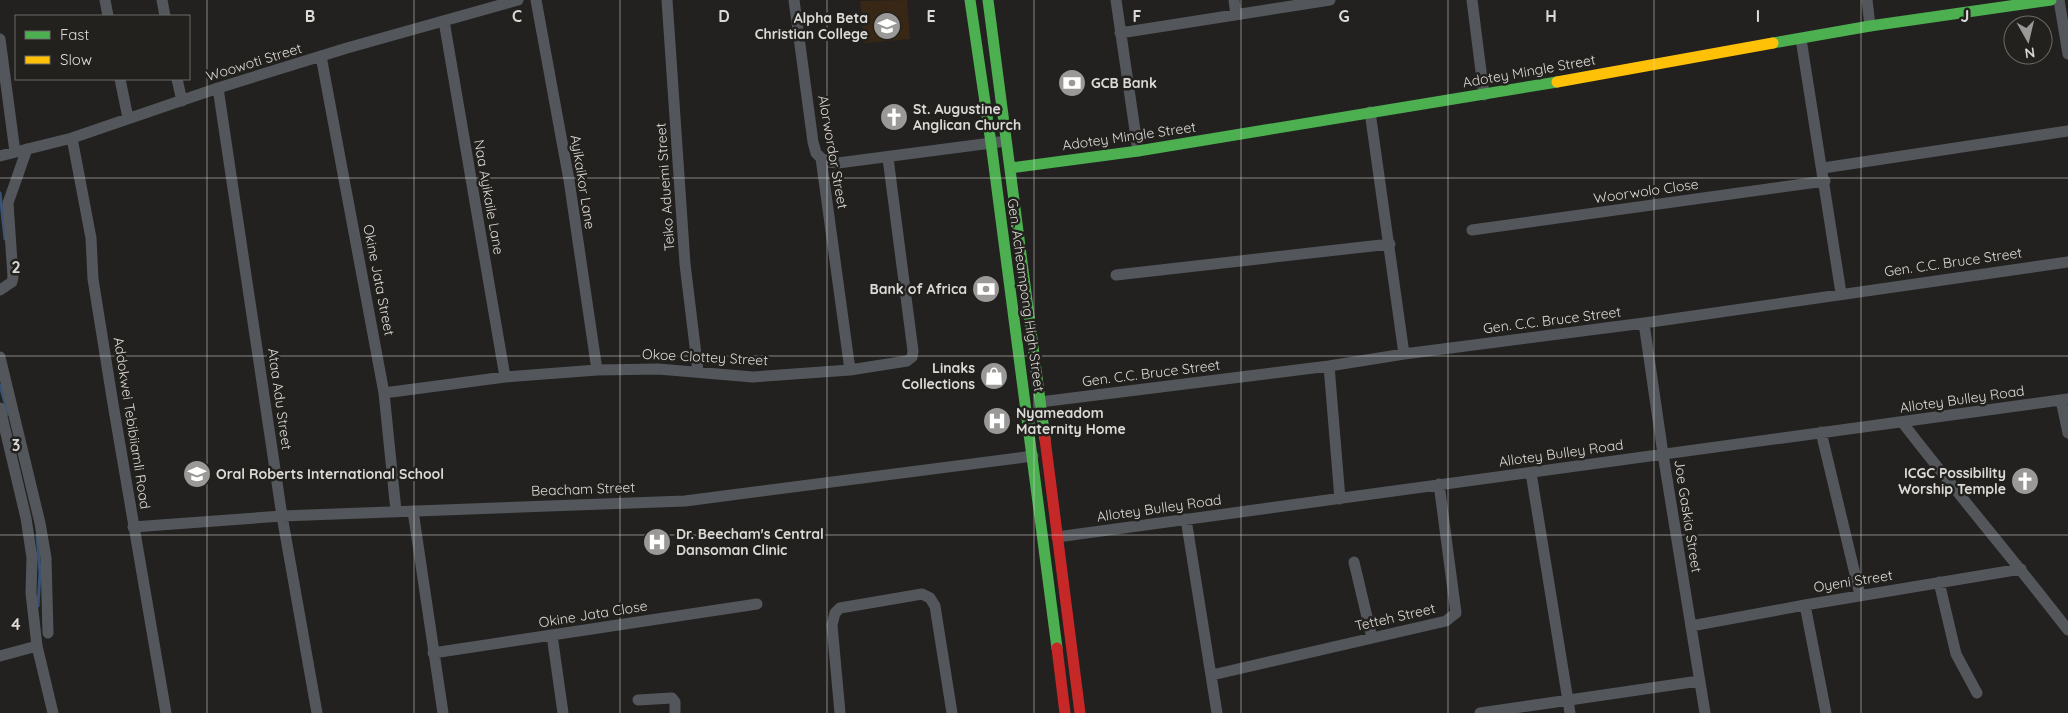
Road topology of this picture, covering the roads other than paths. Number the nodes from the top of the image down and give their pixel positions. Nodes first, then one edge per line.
1 (105, 0) edge
2 (162, 0) edge
3 (518, 0) edge
4 (536, 0) edge
5 (667, 0) edge
6 (794, 0) edge
7 (970, 0) edge
8 (988, 0) edge
9 (1116, 0) edge
10 (1234, 0) edge
11 (1330, 0) edge
12 (1472, 0) edge
13 (1867, 0) edge
14 (2051, 0) edge
15 (2059, 0) edge
16 (483, 4) edge
17 (108, 15) edge
18 (165, 15) edge
19 (1236, 15) junction
20 (444, 21) junction
21 (1870, 26) junction
22 (1120, 33) junction
23 (0, 39) edge
24 (1801, 39) junction
25 (2068, 54) edge
26 (321, 56) junction
27 (120, 80) edge
28 (178, 80) edge
29 (218, 88) junction
30 (1484, 95) junction
31 (182, 101) junction
32 (1370, 112) junction
33 (128, 118) junction
34 (2068, 131) edge
35 (72, 138) junction
36 (1007, 141) junction
37 (991, 143) junction
38 (1138, 151) junction
39 (12, 153) edge
40 (821, 158) junction
41 (888, 158) junction
42 (1010, 168) junction
43 (1823, 168) junction
44 (1825, 181) junction
45 (1472, 230) dead end
46 (1390, 244) junction
47 (2068, 262) edge
48 (1116, 275) dead end
49 (0, 290) edge
50 (1842, 293) junction
51 (1644, 323) junction
52 (1404, 354) junction
53 (0, 357) edge
54 (1329, 366) junction
55 (597, 370) junction
56 (850, 370) junction
57 (698, 371) junction
58 (506, 377) junction
59 (384, 393) junction
60 (2065, 399) edge
61 (1040, 402) junction
62 (0, 408) edge
63 (1902, 422) junction
64 (1821, 432) junction
65 (2068, 434) edge
66 (1663, 454) junction
67 (1032, 456) junction
68 (1531, 473) junction
69 (1439, 484) junction
70 (1340, 499) junction
71 (396, 511) junction
72 (412, 511) junction
73 (282, 516) junction
74 (1186, 519) junction
75 (133, 527) junction
76 (1057, 536) junction
77 (1354, 562) dead end
78 (2021, 568) junction
79 (1939, 582) junction
80 (1860, 596) junction
81 (757, 604) dead end
82 (1805, 605) junction
83 (1691, 626) junction
84 (2068, 630) edge
85 (48, 633) dead end
86 (552, 635) junction
87 (1372, 638) junction
88 (39, 649) junction
89 (433, 653) junction
90 (0, 656) edge
91 (1212, 674) junction
92 (1699, 681) junction
93 (1977, 693) dead end
94 (638, 700) dead end
95 (1570, 707) edge
96 (53, 713) edge
97 (166, 713) edge
98 (317, 713) edge
99 (442, 713) edge
100 (563, 713) edge
101 (675, 713) edge
102 (840, 713) edge
103 (952, 713) edge
104 (1065, 713) edge
105 (1080, 713) edge
106 (1216, 713) edge
107 (1480, 713) edge
108 (1705, 713) edge
109 (1826, 713) edge

1 - 17 street
2 - 18 street
3 - 16 street, Woowoti Street
4 - 55 street, Ayikaikor Lane
5 - 57 street, Teiko Aduemi Street
6 - 40 street, Alorwordor Street
7 - 37 main road, Gen. Acheampong High Street
8 - 36 main road, Gen. Acheampong High Street
9 - 22 street
10 - 19 street
11 - 19 street
12 - 30 street
13 - 21 street
14 - 21 main road, Adotey Mingle Street
15 - 25 street
16 - 20 street, Woowoti Street
19 - 22 street
20 - 26 street, Woowoti Street
20 - 58 street, Naa Ayikaile Lane
21 - 24 main road, Adotey Mingle Street
22 - 38 street
23 - 39 street
24 - 30 main road, Adotey Mingle Street
24 - 43 street
26 - 29 street, Woowoti Street
26 - 59 street, Okine Jata Street
27 - 33 street
28 - 31 street
29 - 31 street, Woowoti Street
29 - 73 street, Ataa Adu Street
30 - 32 main road, Adotey Mingle Street
31 - 33 street, Woowoti Street
32 - 38 main road, Adotey Mingle Street
32 - 46 street
33 - 35 street, Woowoti Street
34 - 43 street
35 - 39 street, Woowoti Street
35 - 75 street, Addokwei Tebibiiamli Road
36 - 37 street
36 - 42 main road, Gen. Acheampong High Street
37 - 41 street
37 - 67 main road, Gen. Acheampong High Street
38 - 42 main road, Adotey Mingle Street
39 - 49 street
40 - 41 street
40 - 56 street, Alorwordor Street
41 - 56 street, Okoe Clottey Street
42 - 61 main road, Gen. Acheampong High Street
43 - 44 street
44 - 45 street, Woorwolo Close
44 - 50 street
46 - 48 street
46 - 52 street
47 - 50 street, Gen. C.C. Bruce Street
50 - 51 street, Gen. C.C. Bruce Street
51 - 52 street, Gen. C.C. Bruce Street
51 - 66 street, Joe Gaskia Street
52 - 54 street, Gen. C.C. Bruce Street
53 - 85 street
54 - 61 street, Gen. C.C. Bruce Street
54 - 70 street
55 - 57 street, Okoe Clottey Street
55 - 58 street, Okoe Clottey Street
56 - 57 street, Okoe Clottey Street
58 - 59 street, Okoe Clottey Street
59 - 71 street, Okine Jata Street
60 - 63 street, Allotey Bulley Road
60 - 65 street
61 - 76 main road, Gen. Acheampong High Street
62 - 88 street
63 - 64 street, Allotey Bulley Road
63 - 78 street
64 - 66 street, Allotey Bulley Road
64 - 80 street
66 - 68 street, Allotey Bulley Road
66 - 83 street, Joe Gaskia Street
67 - 72 street, Beacham Street
67 - 104 main road, Gen. Acheampong High Street
68 - 69 street, Allotey Bulley Road
68 - 95 street
69 - 70 street, Allotey Bulley Road
69 - 87 street, Tetteh Street
70 - 74 street, Allotey Bulley Road
71 - 72 street, Beacham Street
71 - 73 street, Beacham Street
72 - 89 street
73 - 75 street, Beacham Street
73 - 98 street, Ataa Adu Street
74 - 76 street, Allotey Bulley Road
74 - 91 street
75 - 97 street, Addokwei Tebibiiamli Road
76 - 105 main road, Gen. Acheampong High Street
77 - 87 street
78 - 79 street, Oyeni Street
78 - 84 street
79 - 80 street, Oyeni Street
79 - 93 street
80 - 82 street, Oyeni Street
81 - 86 street, Okine Jata Close
82 - 83 street, Oyeni Street
82 - 109 street
83 - 92 street, Joe Gaskia Street
86 - 89 street, Okine Jata Close
86 - 100 street
87 - 91 street, Tetteh Street
88 - 90 street
88 - 96 street
89 - 99 street
91 - 106 street
92 - 95 street
92 - 108 street, Joe Gaskia Street
94 - 101 street
95 - 107 street
102 - 103 street

